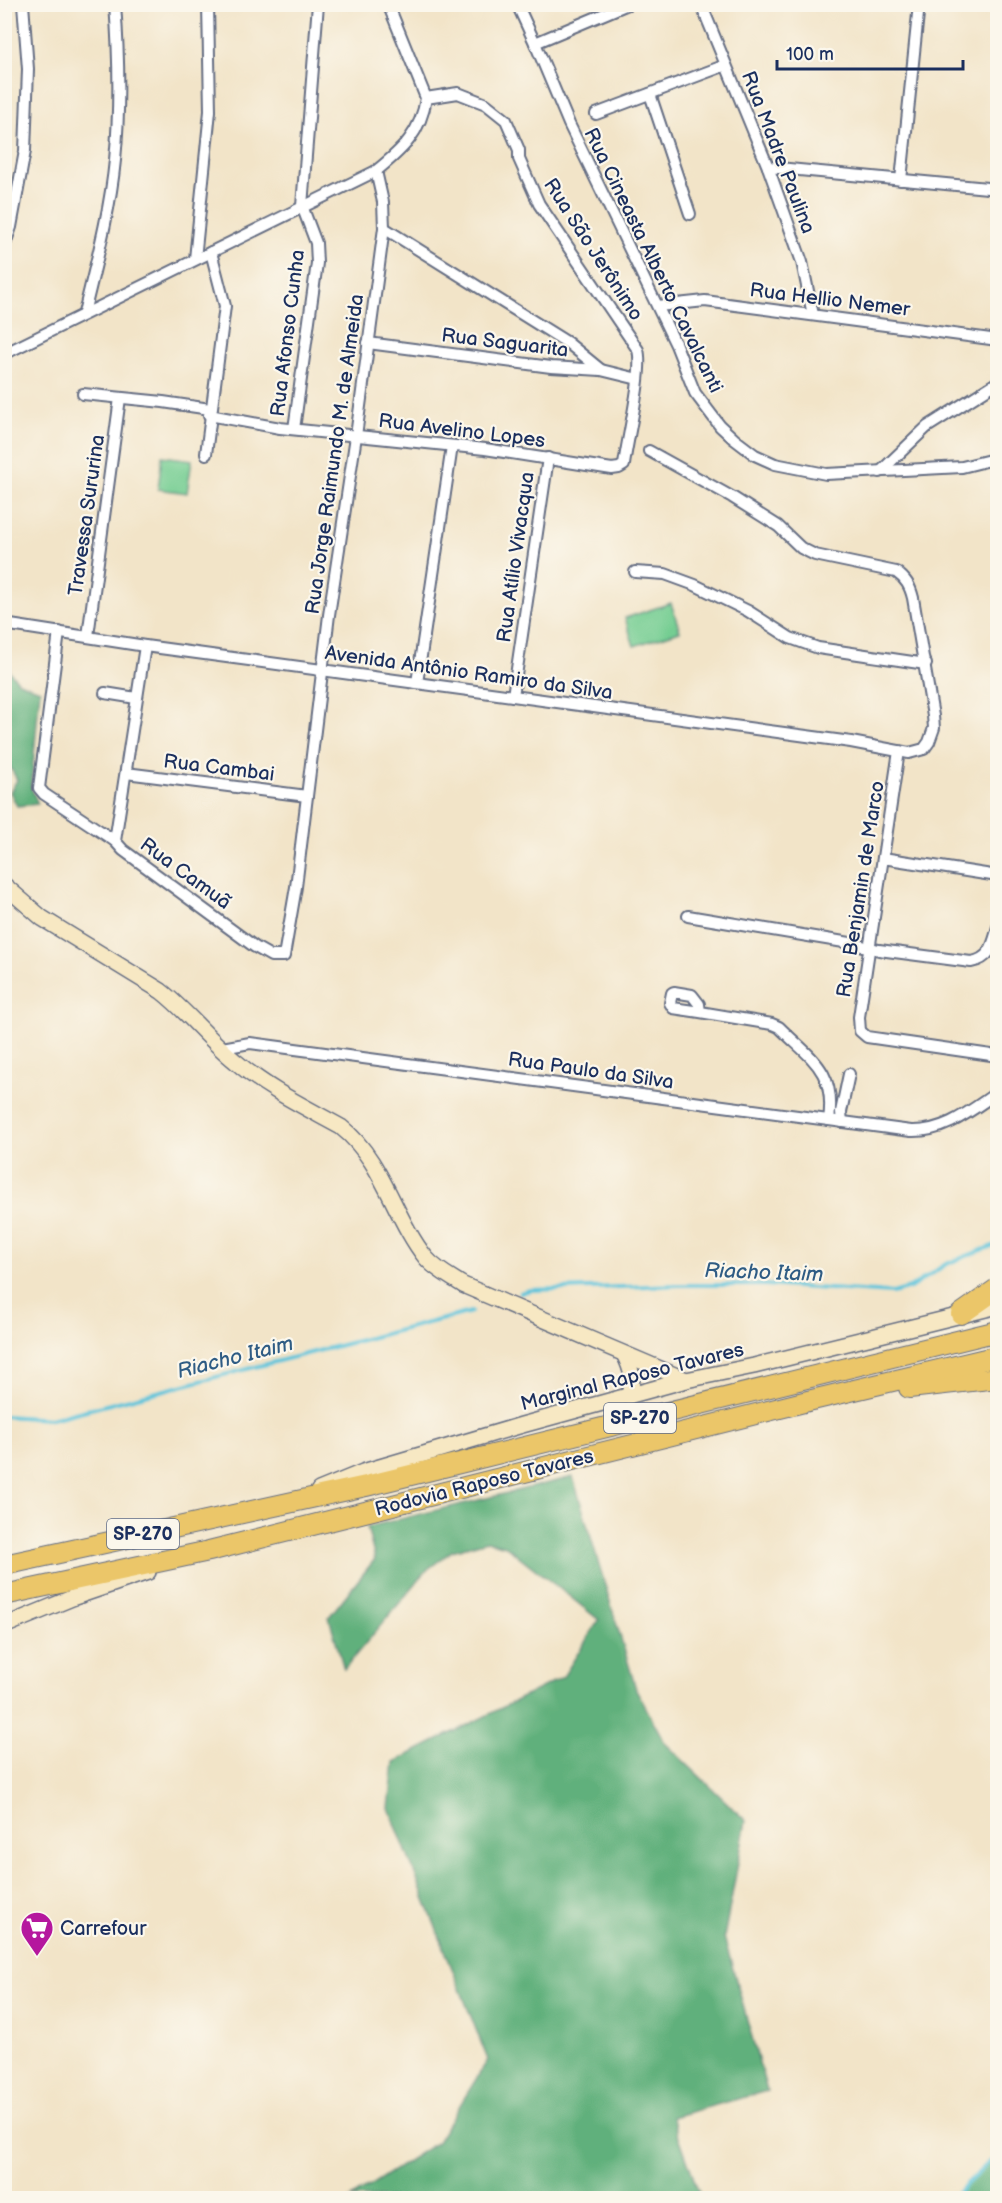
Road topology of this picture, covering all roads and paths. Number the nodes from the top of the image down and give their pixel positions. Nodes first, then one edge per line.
1 (23, 4) edge
2 (115, 4) edge
3 (208, 4) edge
4 (318, 4) edge
5 (388, 4) edge
6 (517, 4) edge
7 (628, 4) edge
8 (701, 4) edge
9 (919, 4) edge
10 (535, 43) junction
11 (726, 65) junction
12 (650, 94) junction
13 (426, 98) junction
14 (596, 114) dead end
15 (768, 167) junction
16 (376, 171) junction
17 (901, 180) junction
18 (998, 189) edge
19 (302, 206) junction
20 (690, 214) dead end
21 (384, 228) junction
22 (4, 247) edge
23 (211, 252) junction
24 (195, 259) junction
25 (658, 306) junction
26 (84, 313) junction
27 (813, 315) junction
28 (998, 340) edge
29 (368, 343) junction
30 (4, 351) edge
31 (601, 370) junction
32 (638, 380) junction
33 (998, 382) edge
34 (83, 394) dead end
35 (120, 398) junction
36 (210, 412) junction
37 (294, 429) junction
38 (356, 436) junction
39 (452, 446) junction
40 (649, 451) dead end
41 (206, 454) dead end
42 (548, 458) junction
43 (998, 458) edge
44 (880, 472) junction
45 (635, 572) dead end
46 (4, 624) edge
47 (59, 632) junction
48 (88, 636) junction
49 (145, 646) junction
50 (926, 664) junction
51 (321, 670) junction
52 (417, 683) junction
53 (105, 693) dead end
54 (513, 696) junction
55 (136, 698) junction
56 (899, 752) junction
57 (126, 773) junction
58 (307, 796) junction
59 (114, 841) junction
60 (883, 858) junction
61 (998, 876) edge
62 (4, 885) edge
63 (688, 916) dead end
64 (998, 927) edge
65 (870, 947) junction
66 (284, 956) joint
67 (700, 1012) dead end
68 (222, 1048) junction
69 (998, 1056) edge
70 (849, 1074) dead end
71 (998, 1092) edge
72 (829, 1120) junction
73 (842, 1122) junction
74 (998, 1288) edge
75 (998, 1306) edge
76 (961, 1314) junction
77 (998, 1331) edge
78 (624, 1354) junction
79 (998, 1356) edge
80 (998, 1378) edge
81 (686, 1380) junction
82 (628, 1397) junction
83 (808, 1401) junction
84 (282, 1504) junction
85 (210, 1551) junction
86 (4, 1566) edge
87 (4, 1595) edge
88 (4, 1626) edge

1 - 22 street
2 - 26 street
3 - 24 street
4 - 19 street
5 - 13 street
6 - 10 street, Rua Cineasta Alberto Cavalcanti
7 - 10 street
8 - 11 street, Rua Madre Paulina
9 - 17 street
10 - 25 street, Rua Cineasta Alberto Cavalcanti
11 - 12 street
11 - 15 street, Rua Madre Paulina
12 - 14 street
12 - 20 street
13 - 16 street
13 - 32 street, Rua São Jerônimo
15 - 17 street
15 - 27 street, Rua Madre Paulina
16 - 19 street
16 - 21 street, Rua Jorge Raimundo M. de Almeida
17 - 18 street
19 - 23 street
19 - 37 street, Rua Afonso Cunha
21 - 29 street, Rua Jorge Raimundo M. de Almeida
21 - 31 street
23 - 24 street
23 - 36 street
24 - 26 street
25 - 27 street, Rua Hellio Nemer
25 - 44 street, Rua Cineasta Alberto Cavalcanti
26 - 30 street
27 - 28 street, Rua Hellio Nemer
29 - 31 street, Rua Saguarita
29 - 38 street, Rua Jorge Raimundo M. de Almeida
31 - 32 street, Rua Saguarita
32 - 42 street, Rua Avelino Lopes
33 - 44 street
34 - 35 street, Rua Avelino Lopes
35 - 36 street, Rua Avelino Lopes
35 - 48 street, Travessa Sururina
36 - 37 street, Rua Avelino Lopes
36 - 41 street
37 - 38 street, Rua Avelino Lopes
38 - 39 street, Rua Avelino Lopes
38 - 51 street, Rua Jorge Raimundo M. de Almeida
39 - 42 street, Rua Avelino Lopes
39 - 52 street
40 - 50 street
42 - 54 street, Rua Atílio Vivacqua
43 - 44 street, Rua Cineasta Alberto Cavalcanti
45 - 50 street
46 - 47 street, Avenida Antônio Ramiro da Silva
47 - 48 street, Avenida Antônio Ramiro da Silva
47 - 59 street
48 - 49 street, Avenida Antônio Ramiro da Silva
49 - 51 street, Avenida Antônio Ramiro da Silva
49 - 55 street, Rua Camuã
50 - 56 street, Avenida Antônio Ramiro da Silva
51 - 52 street, Avenida Antônio Ramiro da Silva
51 - 58 street, Rua Jorge Raimundo M. de Almeida
52 - 54 street, Avenida Antônio Ramiro da Silva
53 - 55 street
54 - 56 street, Avenida Antônio Ramiro da Silva
55 - 57 street, Rua Camuã
56 - 60 street, Rua Benjamin de Marco
57 - 58 street, Rua Cambai
57 - 59 street, Rua Camuã
58 - 66 street, Rua Jorge Raimundo M. de Almeida
59 - 66 street, Rua Camuã
60 - 61 street
60 - 65 street, Rua Benjamin de Marco
62 - 68 main road
63 - 65 street
64 - 65 street
65 - 69 street, Rua Benjamin de Marco
67 - 72 street
68 - 72 street, Rua Paulo da Silva
68 - 78 main road
70 - 73 street
71 - 73 street, Rua Paulo da Silva
72 - 73 street, Rua Paulo da Silva
74 - 76 highway
75 - 76 main road, Marginal Raposo Tavares
76 - 81 main road, Marginal Raposo Tavares
77 - 84 highway, Rodovia Raposo Tavares / SP-270
78 - 81 main road
78 - 82 main road
79 - 83 highway, Rodovia Raposo Tavares / SP-270
80 - 83 highway
81 - 82 main road, Marginal Raposo Tavares
82 - 84 main road, Marginal Raposo Tavares
83 - 85 highway, Rodovia Raposo Tavares / SP-270
84 - 86 highway, Rodovia Raposo Tavares / SP-270
85 - 87 highway, Rodovia Raposo Tavares / SP-270
85 - 88 main road

